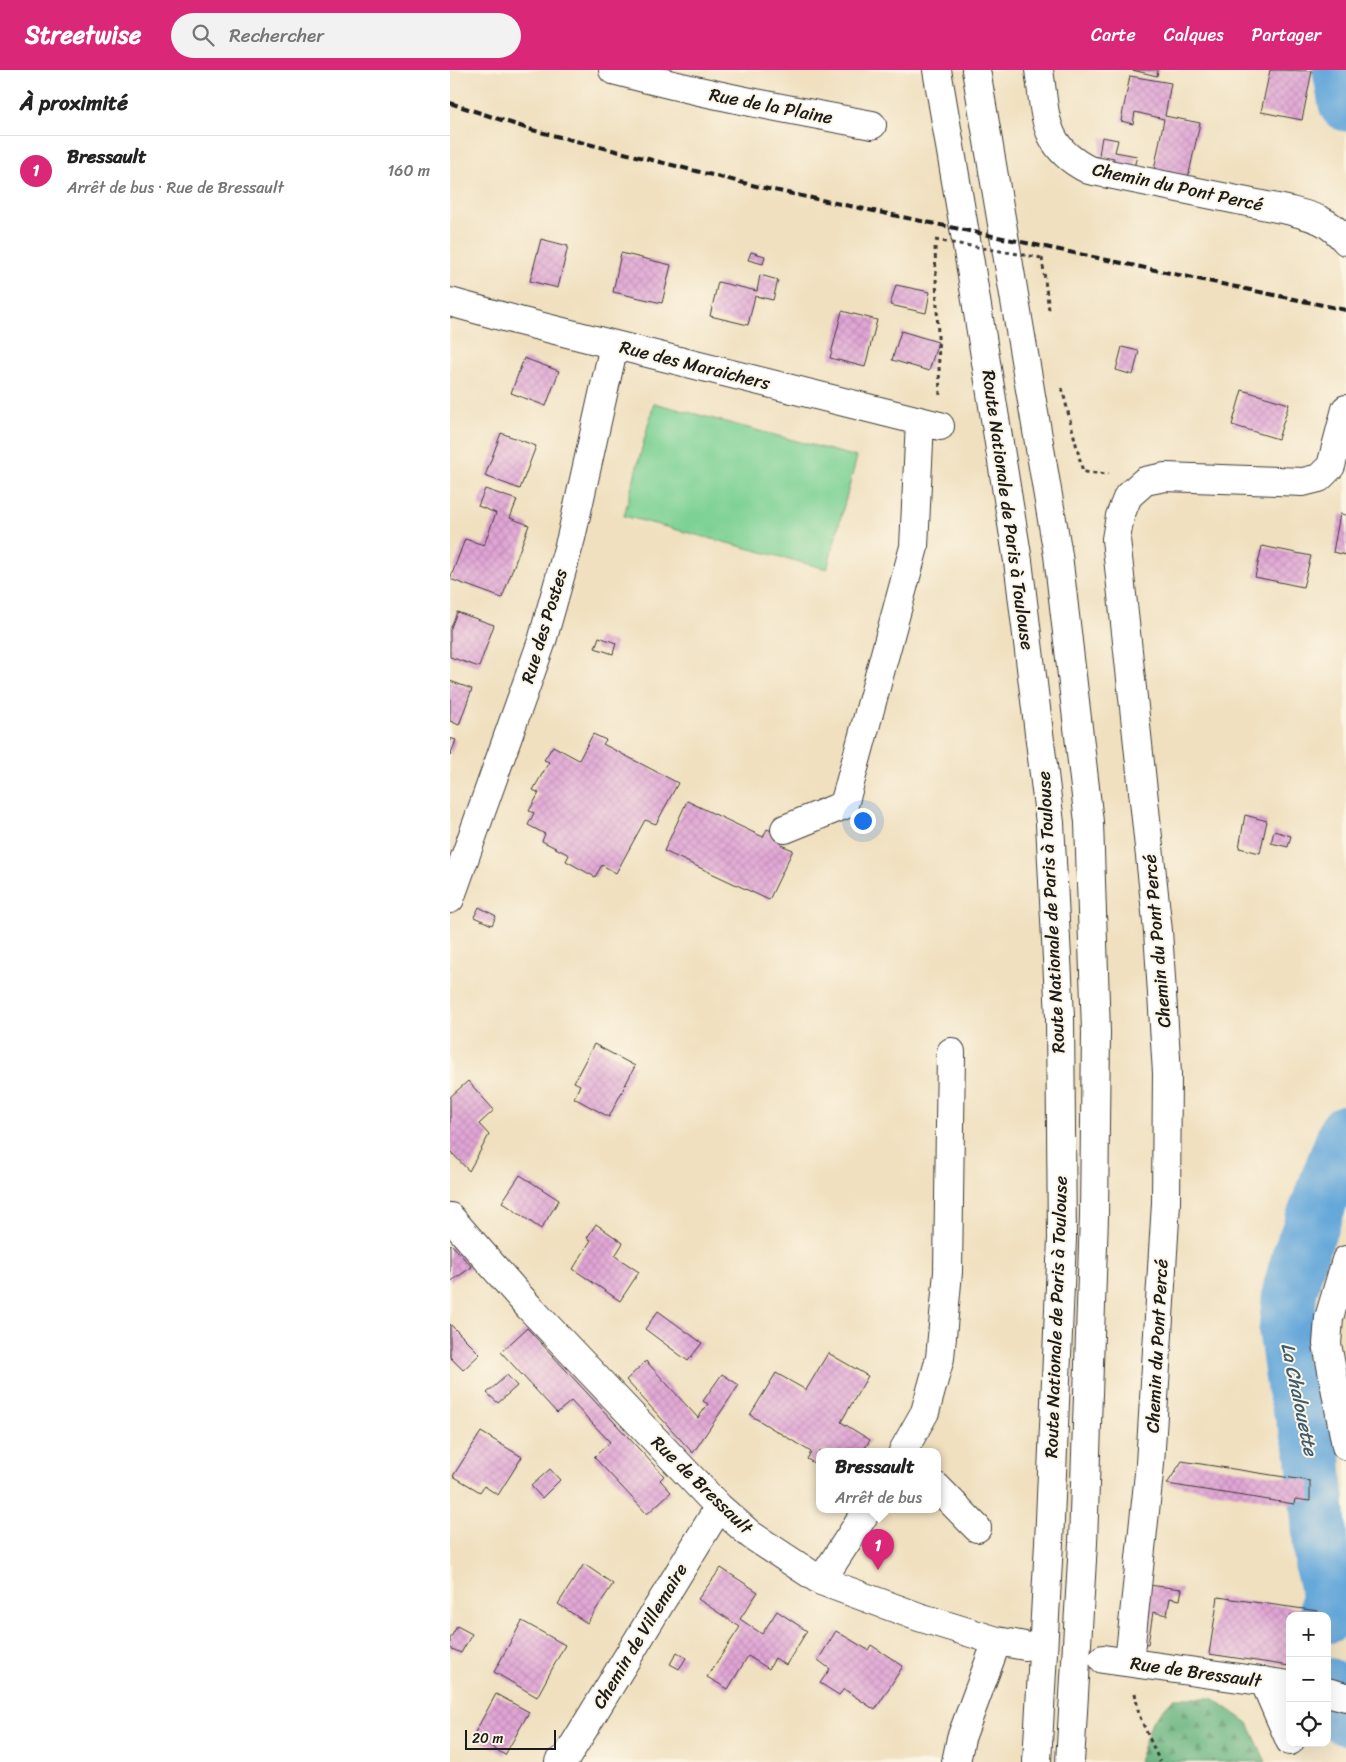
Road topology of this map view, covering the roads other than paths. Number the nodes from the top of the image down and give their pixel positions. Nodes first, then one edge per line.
1 (613, 70) edge
2 (937, 70) edge
3 (976, 70) edge
4 (1039, 70) edge
5 (872, 125) dead end
6 (1346, 241) edge
7 (450, 302) edge
8 (614, 345) junction
9 (1346, 409) edge
10 (785, 830) dead end
11 (450, 900) edge
12 (951, 1052) dead end
13 (450, 1217) edge
14 (1346, 1260) edge
15 (1346, 1446) edge
16 (905, 1448) edge
17 (941, 1491) edge
18 (719, 1507) junction
19 (865, 1513) edge
20 (976, 1528) dead end
21 (821, 1581) junction
22 (997, 1641) junction
23 (1025, 1646) dead end
24 (1116, 1660) joint
25 (1277, 1683) edge
26 (1331, 1693) edge
27 (1346, 1697) edge
28 (1286, 1724) edge
29 (1292, 1747) edge
30 (559, 1762) edge
31 (956, 1762) edge
32 (1037, 1762) edge
33 (1070, 1762) edge
34 (1299, 1762) edge

1 - 5 street, Rue de la Plaine
2 - 32 street, Route Nationale de Paris à Toulouse
3 - 33 street, Route Nationale de Paris à Toulouse
4 - 6 street, Chemin du Pont Percé
7 - 8 street, Rue des Maraichers
8 - 10 street, Rue des Maraichers
8 - 11 street, Rue des Postes
9 - 24 street, Chemin du Pont Percé
12 - 16 street
13 - 18 street, Rue de Bressault
14 - 15 street
17 - 20 street
18 - 21 street, Rue de Bressault
18 - 30 street, Chemin de Villemaire
19 - 21 street
21 - 22 street, Rue de Bressault
22 - 23 street, Rue de Bressault
22 - 31 street
24 - 25 street, Rue de Bressault
25 - 28 street
26 - 27 street
29 - 34 street

